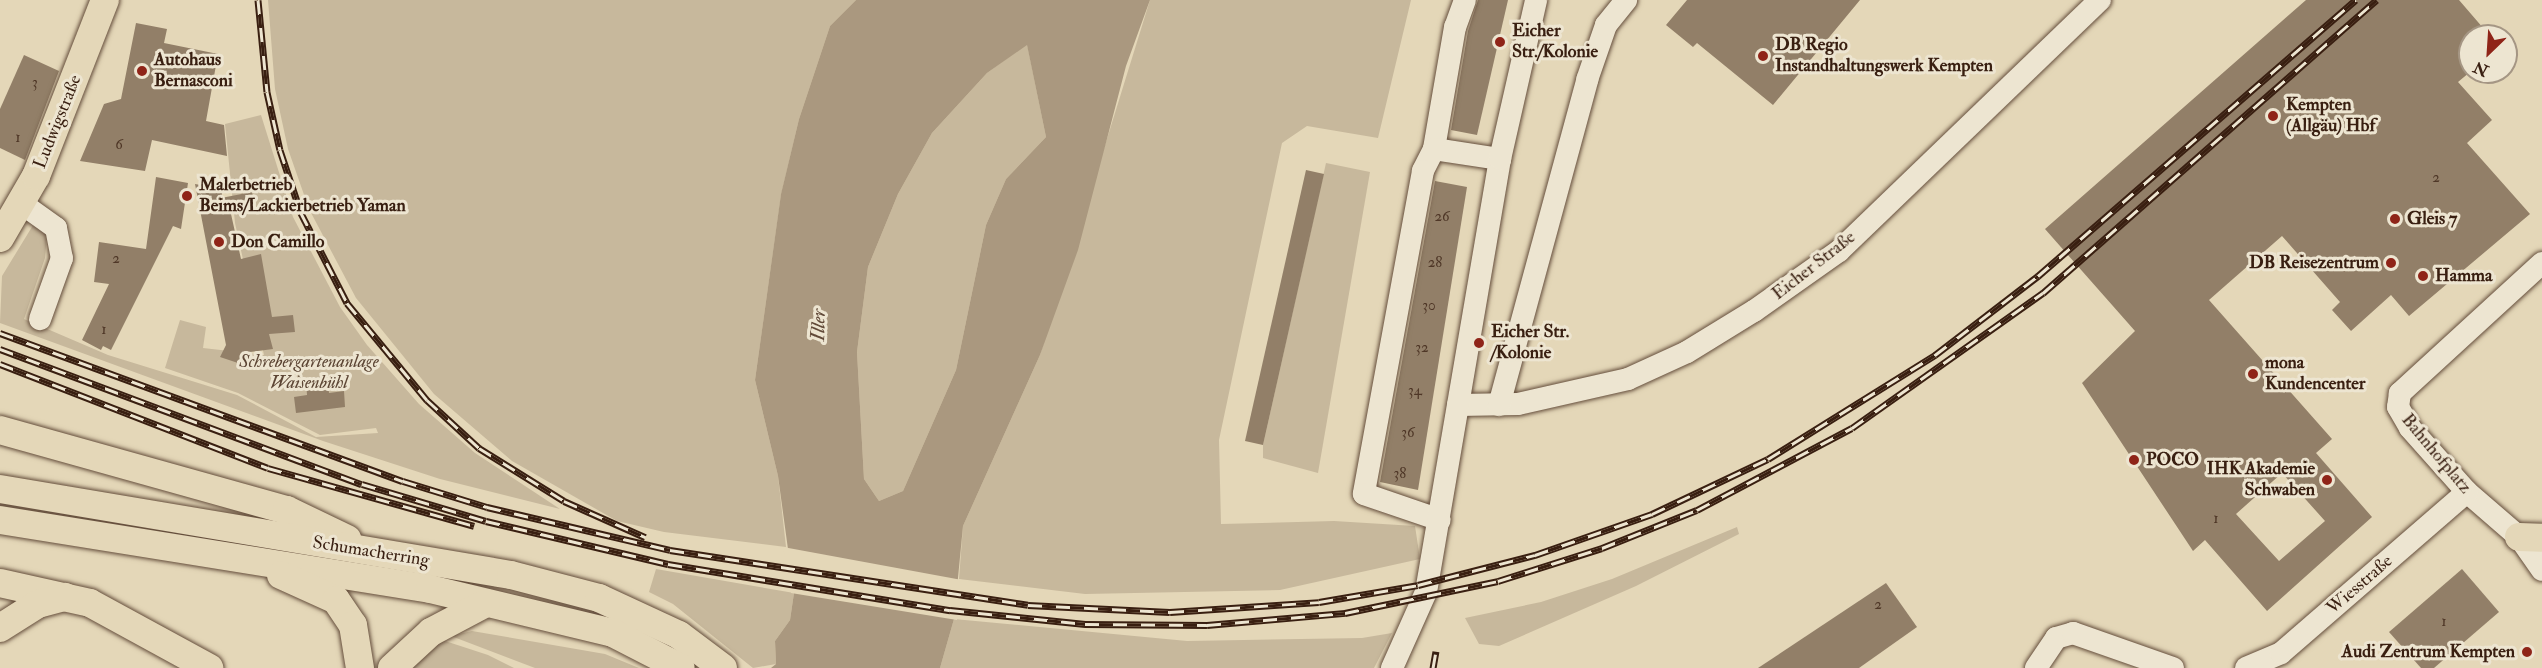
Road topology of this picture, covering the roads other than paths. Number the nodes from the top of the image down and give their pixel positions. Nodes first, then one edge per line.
1 (105, 0) edge
2 (1465, 0) edge
3 (1536, 0) edge
4 (1626, 0) edge
5 (2100, 0) edge
6 (1434, 149) junction
7 (1500, 159) junction
8 (10, 204) edge
9 (0, 238) edge
10 (2542, 263) edge
11 (40, 319) dead end
12 (1458, 405) junction
13 (1498, 405) junction
14 (0, 430) edge
15 (14, 492) edge
16 (2467, 492) junction
17 (1440, 520) junction
18 (12, 522) edge
19 (2531, 537) edge
20 (372, 553) junction
21 (247, 559) junction
22 (2542, 570) edge
23 (0, 583) edge
24 (66, 597) junction
25 (496, 605) junction
26 (0, 628) edge
27 (209, 668) edge
28 (360, 668) edge
29 (392, 668) edge
30 (681, 668) edge
31 (723, 668) edge
32 (1392, 668) edge
33 (2036, 668) edge
34 (2173, 668) edge
35 (2246, 668) edge

1 - 8 main road, Ludwigstraße
2 - 6 street
3 - 7 street
4 - 13 street
5 - 13 street, Eicher Straße
6 - 7 street
6 - 17 street
7 - 12 street
8 - 9 main road, Ludwigstraße
8 - 11 street
10 - 16 street, Bahnhofplatz
12 - 13 street, Eicher Straße
12 - 17 street
14 - 20 main road
15 - 20 main road, Schumacherring
16 - 19 street, Bahnhofplatz
16 - 35 street, Wiesstraße
17 - 32 street
18 - 21 main road, Schumacherring
19 - 22 street, Bahnhofplatz
20 - 31 main road, Schumacherring
21 - 25 main road, Schumacherring
21 - 28 main road
23 - 24 main road
24 - 26 main road
24 - 27 main road
25 - 29 main road
25 - 30 main road, Schumacherring
33 - 34 street

